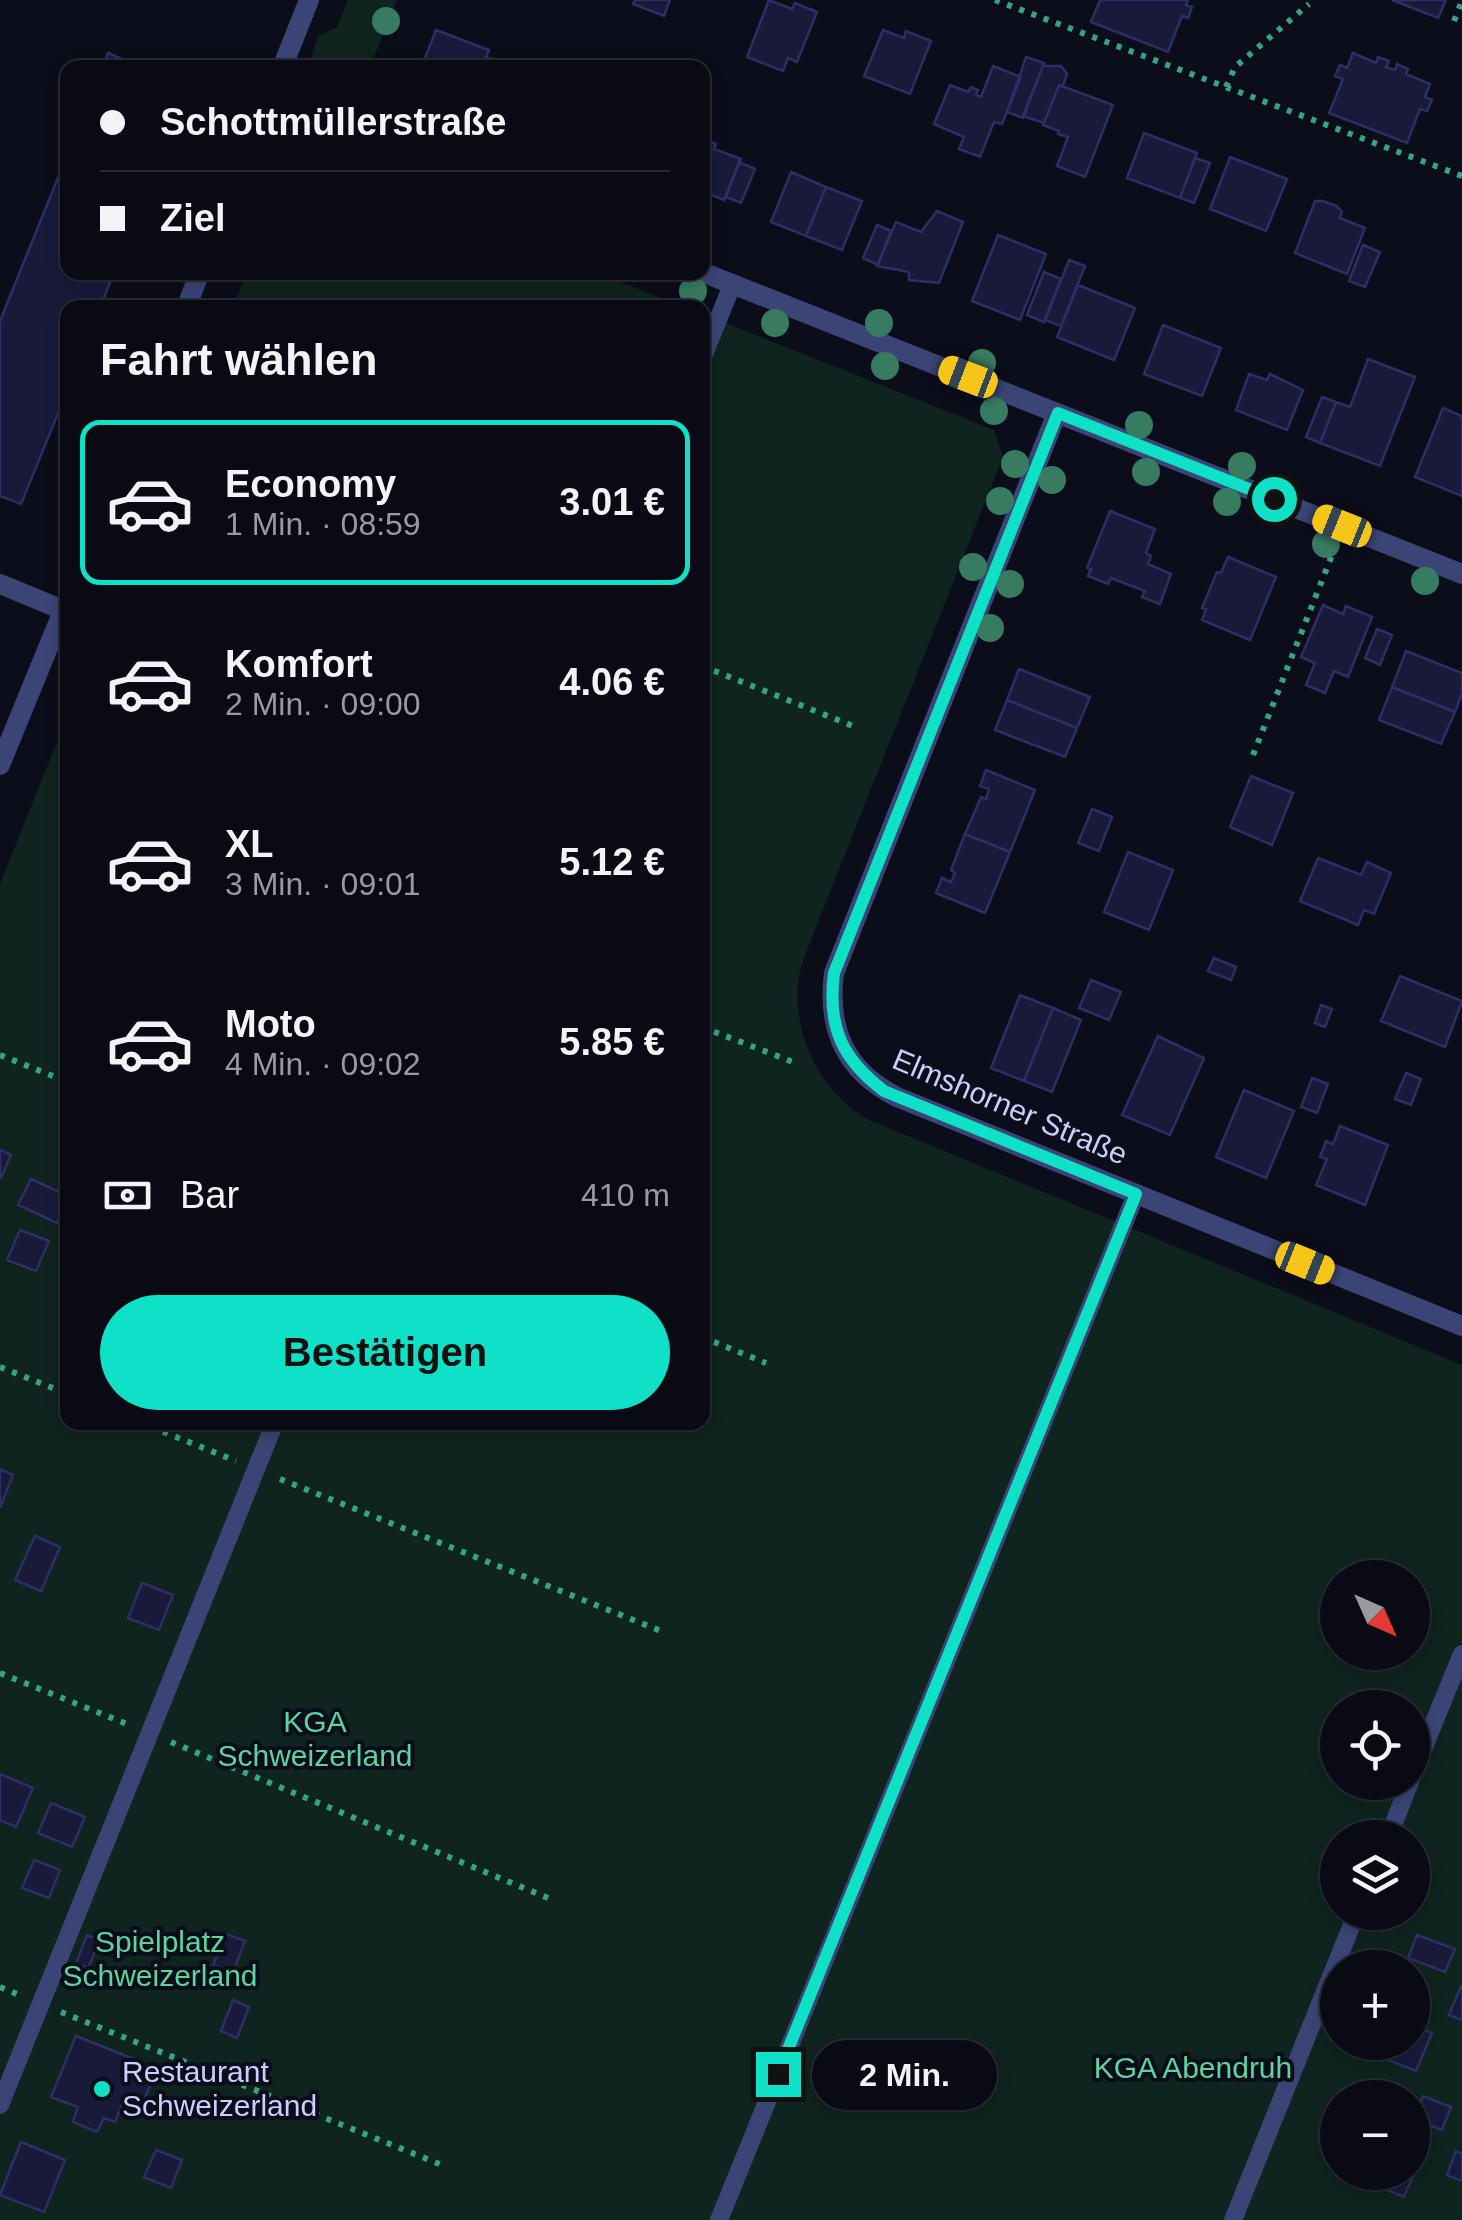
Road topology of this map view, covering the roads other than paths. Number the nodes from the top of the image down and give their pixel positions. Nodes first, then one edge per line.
1 (308, 0) edge
2 (285, 60) edge
3 (710, 275) edge
4 (732, 284) junction
5 (710, 339) edge
6 (1058, 413) junction
7 (1462, 574) edge
8 (0, 584) edge
9 (60, 602) edge
10 (60, 616) edge
11 (0, 765) edge
12 (1136, 1194) junction
13 (1462, 1326) edge
14 (272, 1430) edge
15 (1462, 1654) edge
16 (1430, 1732) edge
17 (1350, 1930) edge
18 (0, 2105) edge
19 (719, 2220) edge
20 (1232, 2220) edge

1 - 2 street
3 - 4 street
4 - 5 lane
4 - 6 street
6 - 7 street
6 - 12 street, Elmshorner Straße
8 - 9 street
10 - 11 street
12 - 13 street, Elmshorner Straße
12 - 19 lane
14 - 18 lane
15 - 16 lane
17 - 20 lane

